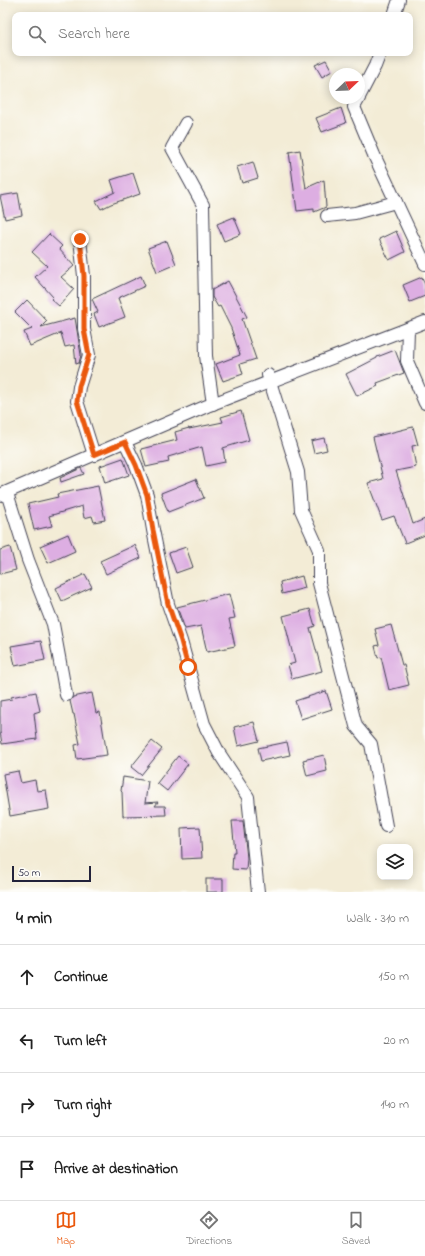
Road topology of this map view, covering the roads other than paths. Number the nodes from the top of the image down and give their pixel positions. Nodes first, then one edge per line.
1 (399, 0) edge
2 (395, 12) edge
3 (379, 56) edge
4 (365, 86) edge
5 (356, 104) edge
6 (186, 123) dead end
7 (396, 202) junction
8 (327, 216) dead end
9 (80, 239) dead end
10 (425, 264) edge
11 (425, 322) edge
12 (408, 328) junction
13 (269, 378) junction
14 (425, 403) edge
15 (213, 404) junction
16 (125, 442) junction
17 (94, 455) junction
18 (3, 494) edge
19 (66, 695) dead end
20 (386, 826) dead end
21 (258, 892) edge

1 - 2 street
3 - 4 street
5 - 7 street
6 - 15 street
7 - 8 street
7 - 10 street
9 - 17 street
11 - 12 street
12 - 13 street
12 - 14 street
13 - 15 street
13 - 20 street
15 - 16 street
16 - 17 street
16 - 21 street
17 - 18 street
18 - 19 street

